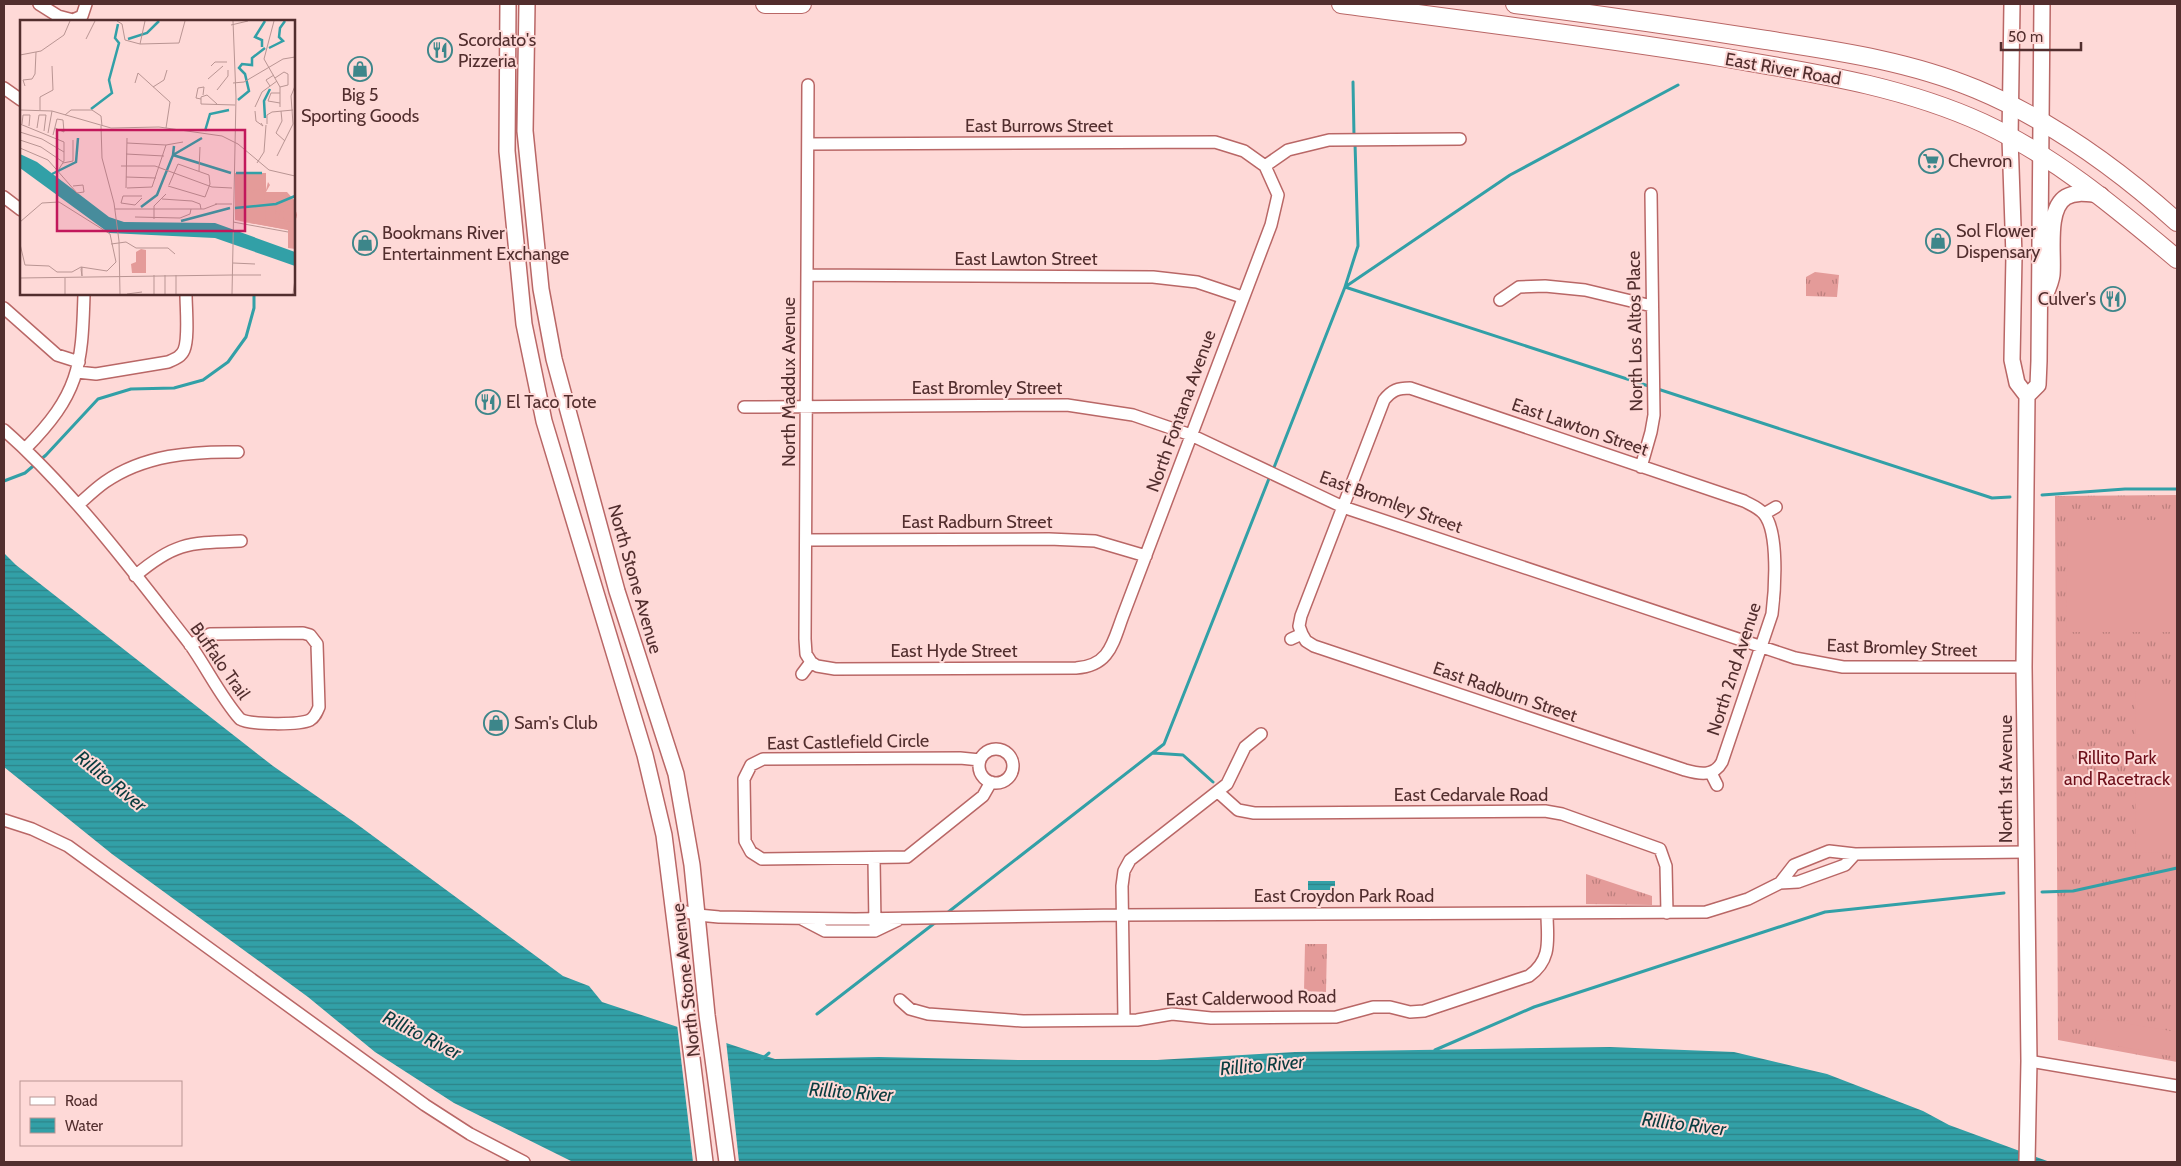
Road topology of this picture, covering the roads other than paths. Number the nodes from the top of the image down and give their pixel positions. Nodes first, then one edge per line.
1 (39, 4) edge
2 (86, 4) edge
3 (508, 4) edge
4 (527, 4) edge
5 (765, 4) edge
6 (802, 4) edge
7 (1341, 4) edge
8 (1515, 4) edge
9 (2012, 4) edge
10 (2042, 4) edge
11 (808, 85) dead end
12 (4, 88) edge
13 (20, 99) edge
14 (2010, 104) junction
15 (2040, 122) junction
16 (2010, 138) junction
17 (1460, 139) dead end
18 (808, 144) junction
19 (2040, 154) junction
20 (1265, 166) junction
21 (1651, 194) dead end
22 (2101, 195) junction
23 (4, 197) edge
24 (20, 209) edge
25 (2177, 222) edge
26 (2177, 258) edge
27 (807, 275) junction
28 (84, 295) edge
29 (186, 295) edge
30 (1242, 297) junction
31 (1500, 300) dead end
32 (1652, 306) junction
33 (4, 308) edge
34 (2040, 308) junction
35 (78, 367) junction
36 (2027, 396) junction
37 (744, 407) dead end
38 (807, 407) junction
39 (4, 430) edge
40 (1191, 435) junction
41 (28, 451) junction
42 (238, 452) dead end
43 (1641, 466) junction
44 (78, 504) junction
45 (1343, 507) junction
46 (1776, 507) dead end
47 (1764, 514) junction
48 (806, 540) junction
49 (241, 541) dead end
50 (1146, 556) junction
51 (135, 576) junction
52 (190, 645) junction
53 (1762, 647) junction
54 (811, 662) junction
55 (1097, 664) joint
56 (2024, 667) junction
57 (802, 674) dead end
58 (1261, 734) dead end
59 (980, 760) junction
60 (1713, 772) junction
61 (991, 782) junction
62 (1718, 785) dead end
63 (1218, 792) junction
64 (4, 820) edge
65 (2026, 852) junction
66 (1855, 854) junction
67 (874, 859) junction
68 (1780, 883) junction
69 (675, 909) junction
70 (1547, 913) junction
71 (1667, 913) junction
72 (698, 915) junction
73 (1122, 915) junction
74 (801, 918) junction
75 (907, 918) junction
76 (876, 919) junction
77 (875, 931) junction
78 (900, 1000) dead end
79 (1124, 1020) junction
80 (2029, 1061) junction
81 (2177, 1086) edge
82 (524, 1162) edge
83 (705, 1162) edge
84 (727, 1162) edge
85 (2027, 1162) edge

1 - 2 street
3 - 69 main road, North Stone Avenue
4 - 72 main road, North Stone Avenue
5 - 6 main road
7 - 16 main road, East River Road
8 - 14 main road, East River Road
9 - 14 main road, North 1st Avenue
10 - 15 main road, North 1st Avenue
11 - 18 street, North Maddux Avenue
12 - 13 street
14 - 15 main road, East River Road
14 - 16 main road, North 1st Avenue
15 - 19 main road, North 1st Avenue
15 - 25 main road, East River Road
16 - 19 main road, East River Road
16 - 36 main road, North 1st Avenue
17 - 20 street
18 - 20 street, East Burrows Street
18 - 27 street, North Maddux Avenue
19 - 22 main road, East River Road
19 - 34 main road, North 1st Avenue
20 - 30 street, North Fontana Avenue
21 - 32 street, North Los Altos Place
22 - 26 main road, East River Road
22 - 34 main road
23 - 24 street
27 - 30 street, East Lawton Street
27 - 38 street, North Maddux Avenue
28 - 35 street
29 - 35 street
30 - 40 street, North Fontana Avenue
31 - 32 street
32 - 43 street, North Los Altos Place
33 - 35 street
34 - 36 main road, North 1st Avenue
35 - 41 street
36 - 56 main road, North 1st Avenue
37 - 38 street, East Bromley Street
38 - 40 street, East Bromley Street
38 - 48 street, North Maddux Avenue
39 - 41 street, Buffalo Trail
40 - 45 street, East Bromley Street
40 - 50 street, North Fontana Avenue
41 - 44 street, Buffalo Trail
42 - 44 street
43 - 45 street, East Lawton Street
43 - 47 street, East Lawton Street
44 - 51 street, Buffalo Trail
45 - 53 street, East Bromley Street
45 - 60 street, East Radburn Street
46 - 47 street
47 - 53 street, North 2nd Avenue
48 - 50 street, East Radburn Street
48 - 54 street, North Maddux Avenue
49 - 51 street
50 - 55 street, North Fontana Avenue
51 - 52 street, Buffalo Trail
52 - 52 street, Buffalo Trail
53 - 56 street, East Bromley Street
53 - 60 street, North 2nd Avenue
54 - 55 street, East Hyde Street
54 - 57 street
56 - 65 main road, North 1st Avenue
58 - 63 street
59 - 61 street
59 - 61 street, East Castlefield Circle
59 - 67 street, East Castlefield Circle
60 - 62 street
61 - 67 street, East Castlefield Circle
63 - 71 street, East Cedarvale Road
63 - 73 street
64 - 82 street
65 - 66 street, East Croydon Park Road
65 - 80 main road, North 1st Avenue
66 - 68 street, East Croydon Park Road
66 - 68 street, East Croydon Park Road
67 - 76 street
68 - 71 street, East Croydon Park Road
69 - 72 street, East Croydon Park Road
69 - 83 main road, North Stone Avenue
70 - 71 street, East Croydon Park Road
70 - 73 street, East Croydon Park Road
70 - 79 street, East Calderwood Road
72 - 74 street, East Croydon Park Road
72 - 84 main road, North Stone Avenue
73 - 75 street, East Croydon Park Road
73 - 79 street
74 - 76 street, East Croydon Park Road
74 - 77 street, East Croydon Park Road
75 - 76 street, East Croydon Park Road
75 - 77 street, East Croydon Park Road
76 - 77 street
78 - 79 street, East Calderwood Road
80 - 81 street
80 - 85 main road, North 1st Avenue

